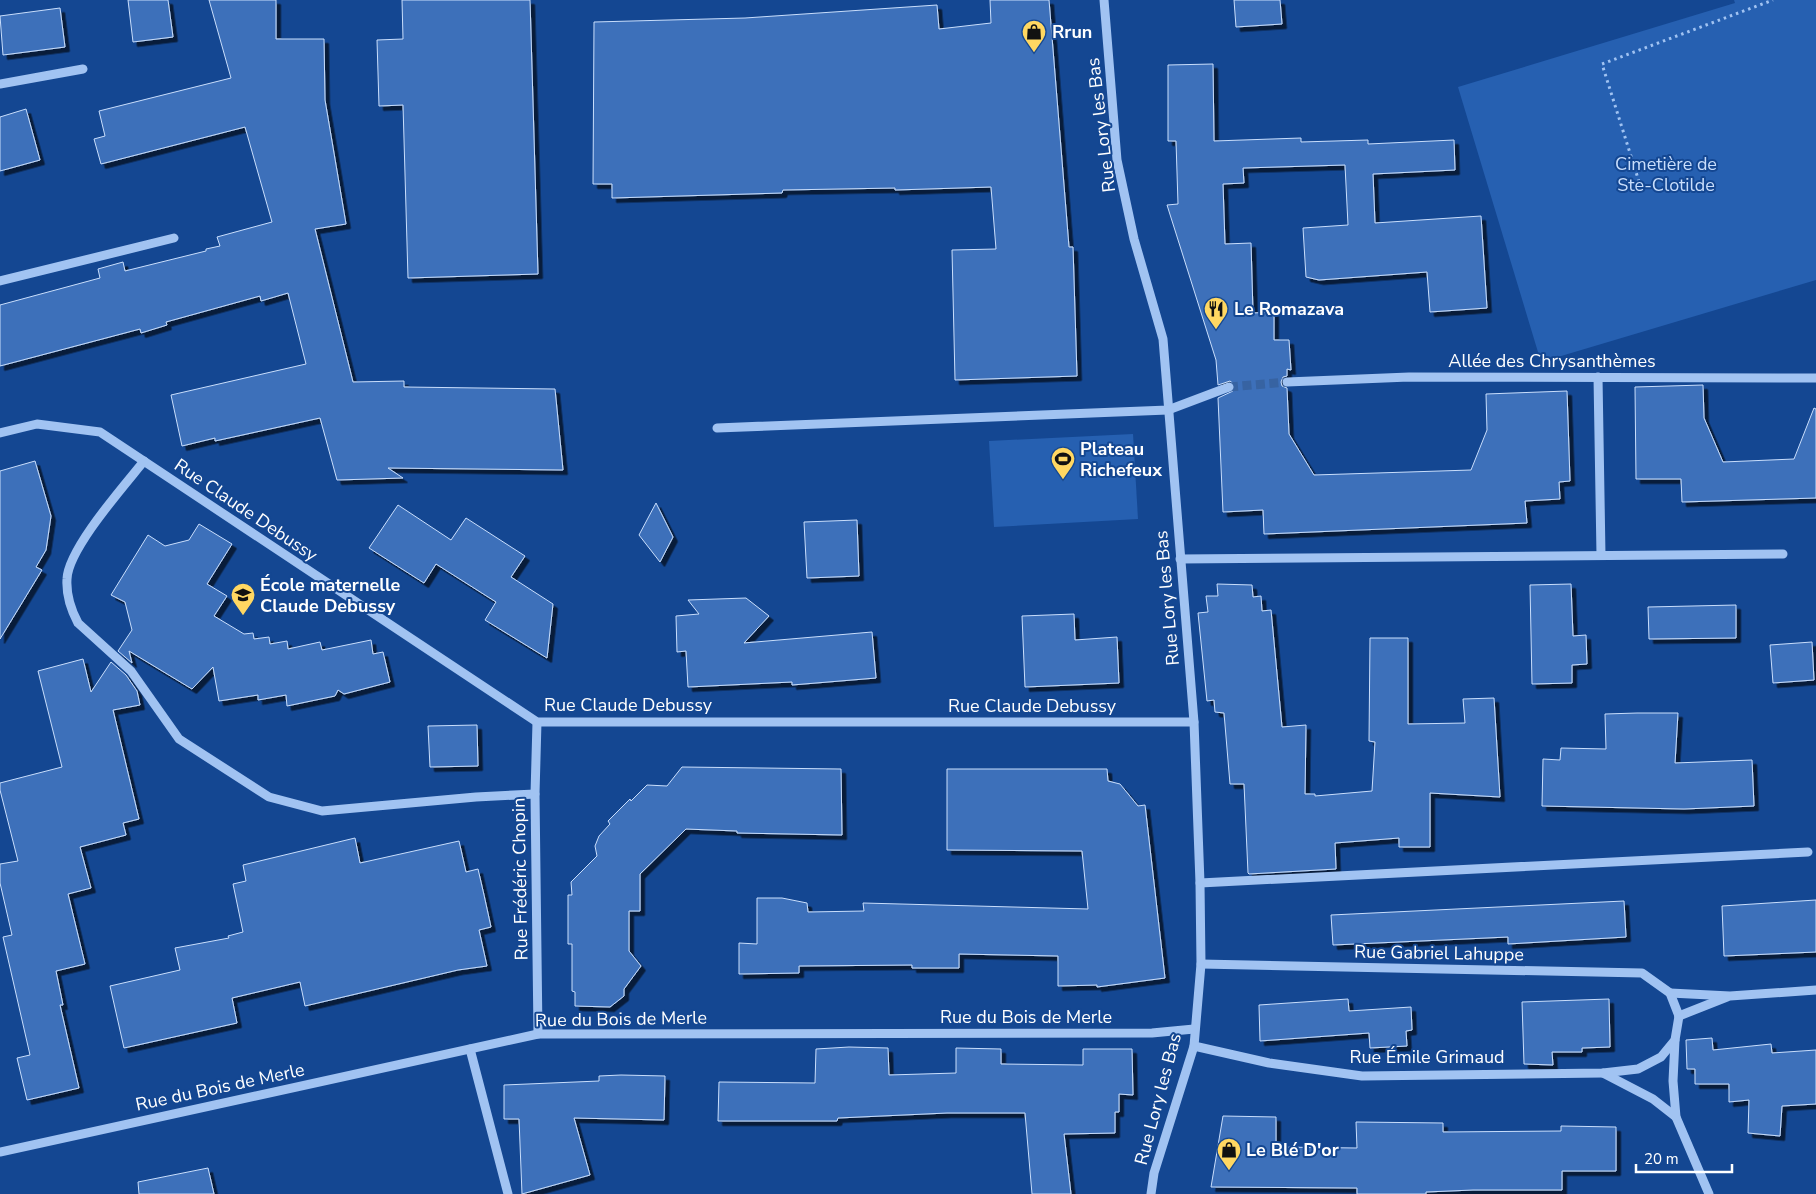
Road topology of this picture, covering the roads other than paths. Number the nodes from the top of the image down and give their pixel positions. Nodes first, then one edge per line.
1 (1104, 0) edge
2 (83, 69) dead end
3 (0, 84) edge
4 (174, 238) dead end
5 (0, 281) edge
6 (1598, 377) junction
7 (1816, 378) edge
8 (1287, 382) tunnel mouth
9 (1229, 387) tunnel mouth
10 (1168, 410) junction
11 (718, 428) dead end
12 (0, 433) edge
13 (144, 461) junction
14 (1783, 554) dead end
15 (1601, 555) junction
16 (1180, 558) junction
17 (538, 722) junction
18 (1194, 722) junction
19 (535, 794) junction
20 (1808, 852) dead end
21 (1200, 883) junction
22 (1201, 964) junction
23 (1816, 990) edge
24 (1670, 993) junction
25 (1730, 996) junction
26 (1679, 1016) junction
27 (1194, 1029) junction
28 (538, 1034) junction
29 (1675, 1040) junction
30 (1194, 1046) junction
31 (470, 1049) junction
32 (1603, 1073) junction
33 (1676, 1117) junction
34 (0, 1152) edge
35 (508, 1194) edge
36 (1151, 1194) edge
37 (1709, 1194) edge

1 - 10 street, Rue Lory les Bas
2 - 3 street
4 - 5 street
6 - 7 street, Allée des Chrysanthèmes
6 - 8 street, Allée des Chrysanthèmes
6 - 15 street
9 - 10 street
10 - 11 street
10 - 16 street, Rue Lory les Bas
12 - 13 street, Rue Claude Debussy
13 - 17 street, Rue Claude Debussy
13 - 19 street
14 - 15 street
15 - 16 street
16 - 18 street, Rue Lory les Bas
17 - 18 street, Rue Claude Debussy
17 - 19 street, Rue Frédéric Chopin
18 - 21 street, Rue Lory les Bas
19 - 28 street, Rue Frédéric Chopin
20 - 21 street
21 - 22 street, Rue Lory les Bas
22 - 24 street, Rue Gabriel Lahuppe
22 - 27 street, Rue Lory les Bas
23 - 25 street
24 - 25 street
24 - 26 street
25 - 26 street
26 - 29 street, Rue Émile Grimaud
27 - 28 street, Rue du Bois de Merle
27 - 30 street, Rue Lory les Bas
28 - 31 street, Rue du Bois de Merle
29 - 32 street, Rue Émile Grimaud
29 - 33 street, Rue Émile Grimaud
30 - 32 street, Rue Émile Grimaud
30 - 36 street, Rue Lory les Bas
31 - 34 street, Rue du Bois de Merle
31 - 35 street
32 - 33 street, Rue Émile Grimaud
33 - 37 street, Rue Émile Grimaud

